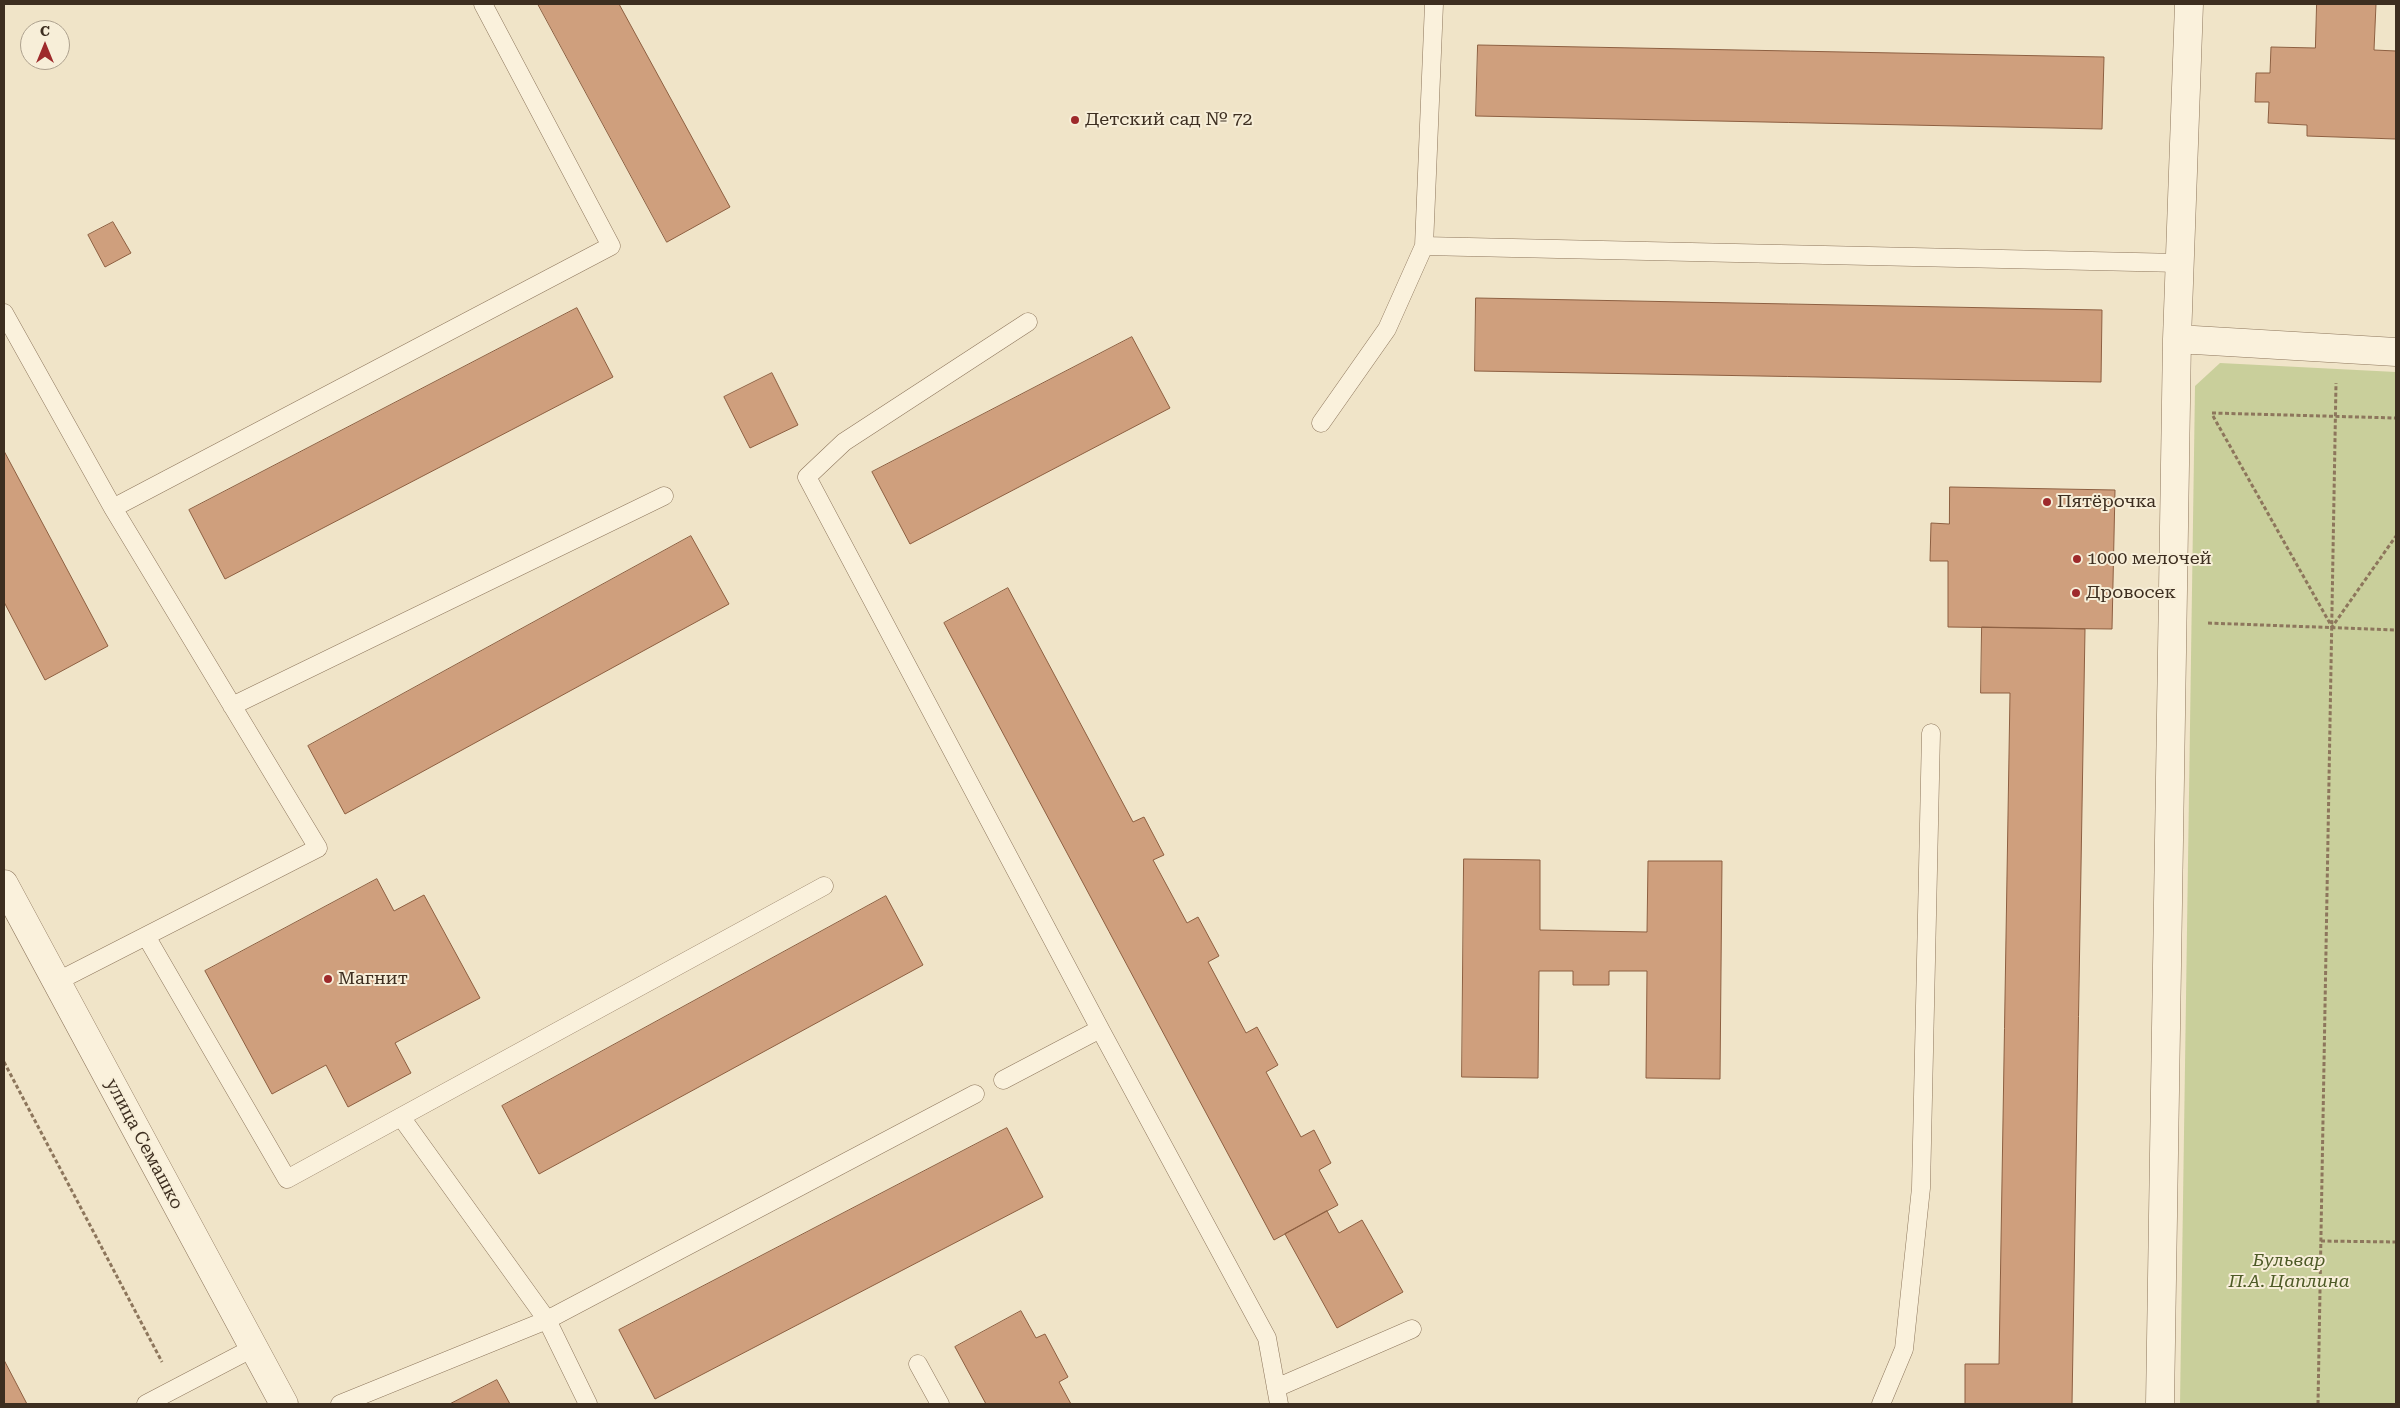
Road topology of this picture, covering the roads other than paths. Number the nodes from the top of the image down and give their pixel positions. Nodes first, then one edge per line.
1 (482, 4) edge
2 (1434, 4) edge
3 (2189, 4) edge
4 (1424, 246) junction
5 (2180, 263) junction
6 (4, 313) edge
7 (1028, 322) dead end
8 (2177, 339) junction
9 (2396, 352) edge
10 (1321, 423) dead end
11 (664, 496) dead end
12 (113, 508) junction
13 (232, 706) junction
14 (1931, 733) dead end
15 (4, 884) edge
16 (824, 886) dead end
17 (146, 936) junction
18 (56, 982) junction
19 (1100, 1029) junction
20 (1003, 1080) dead end
21 (975, 1094) dead end
22 (401, 1117) junction
23 (547, 1320) junction
24 (1412, 1329) dead end
25 (254, 1348) junction
26 (918, 1364) dead end
27 (1278, 1396) edge
28 (146, 1404) edge
29 (284, 1404) edge
30 (340, 1404) edge
31 (588, 1404) edge
32 (940, 1404) edge
33 (1881, 1404) edge
34 (2160, 1404) edge

1 - 12 lane
2 - 4 lane
3 - 5 street
4 - 5 lane
4 - 10 lane
5 - 8 street
6 - 12 lane
7 - 19 lane
8 - 9 street
8 - 34 street
11 - 13 lane
12 - 13 lane
13 - 17 lane
14 - 33 lane
15 - 18 street, улица Семашко
16 - 22 lane
17 - 18 lane
17 - 22 lane
18 - 25 street, улица Семашко
19 - 20 lane
19 - 27 lane
21 - 23 lane
22 - 23 lane
23 - 30 lane
23 - 31 lane
24 - 27 lane
25 - 28 lane
25 - 29 street, улица Семашко
26 - 32 lane

